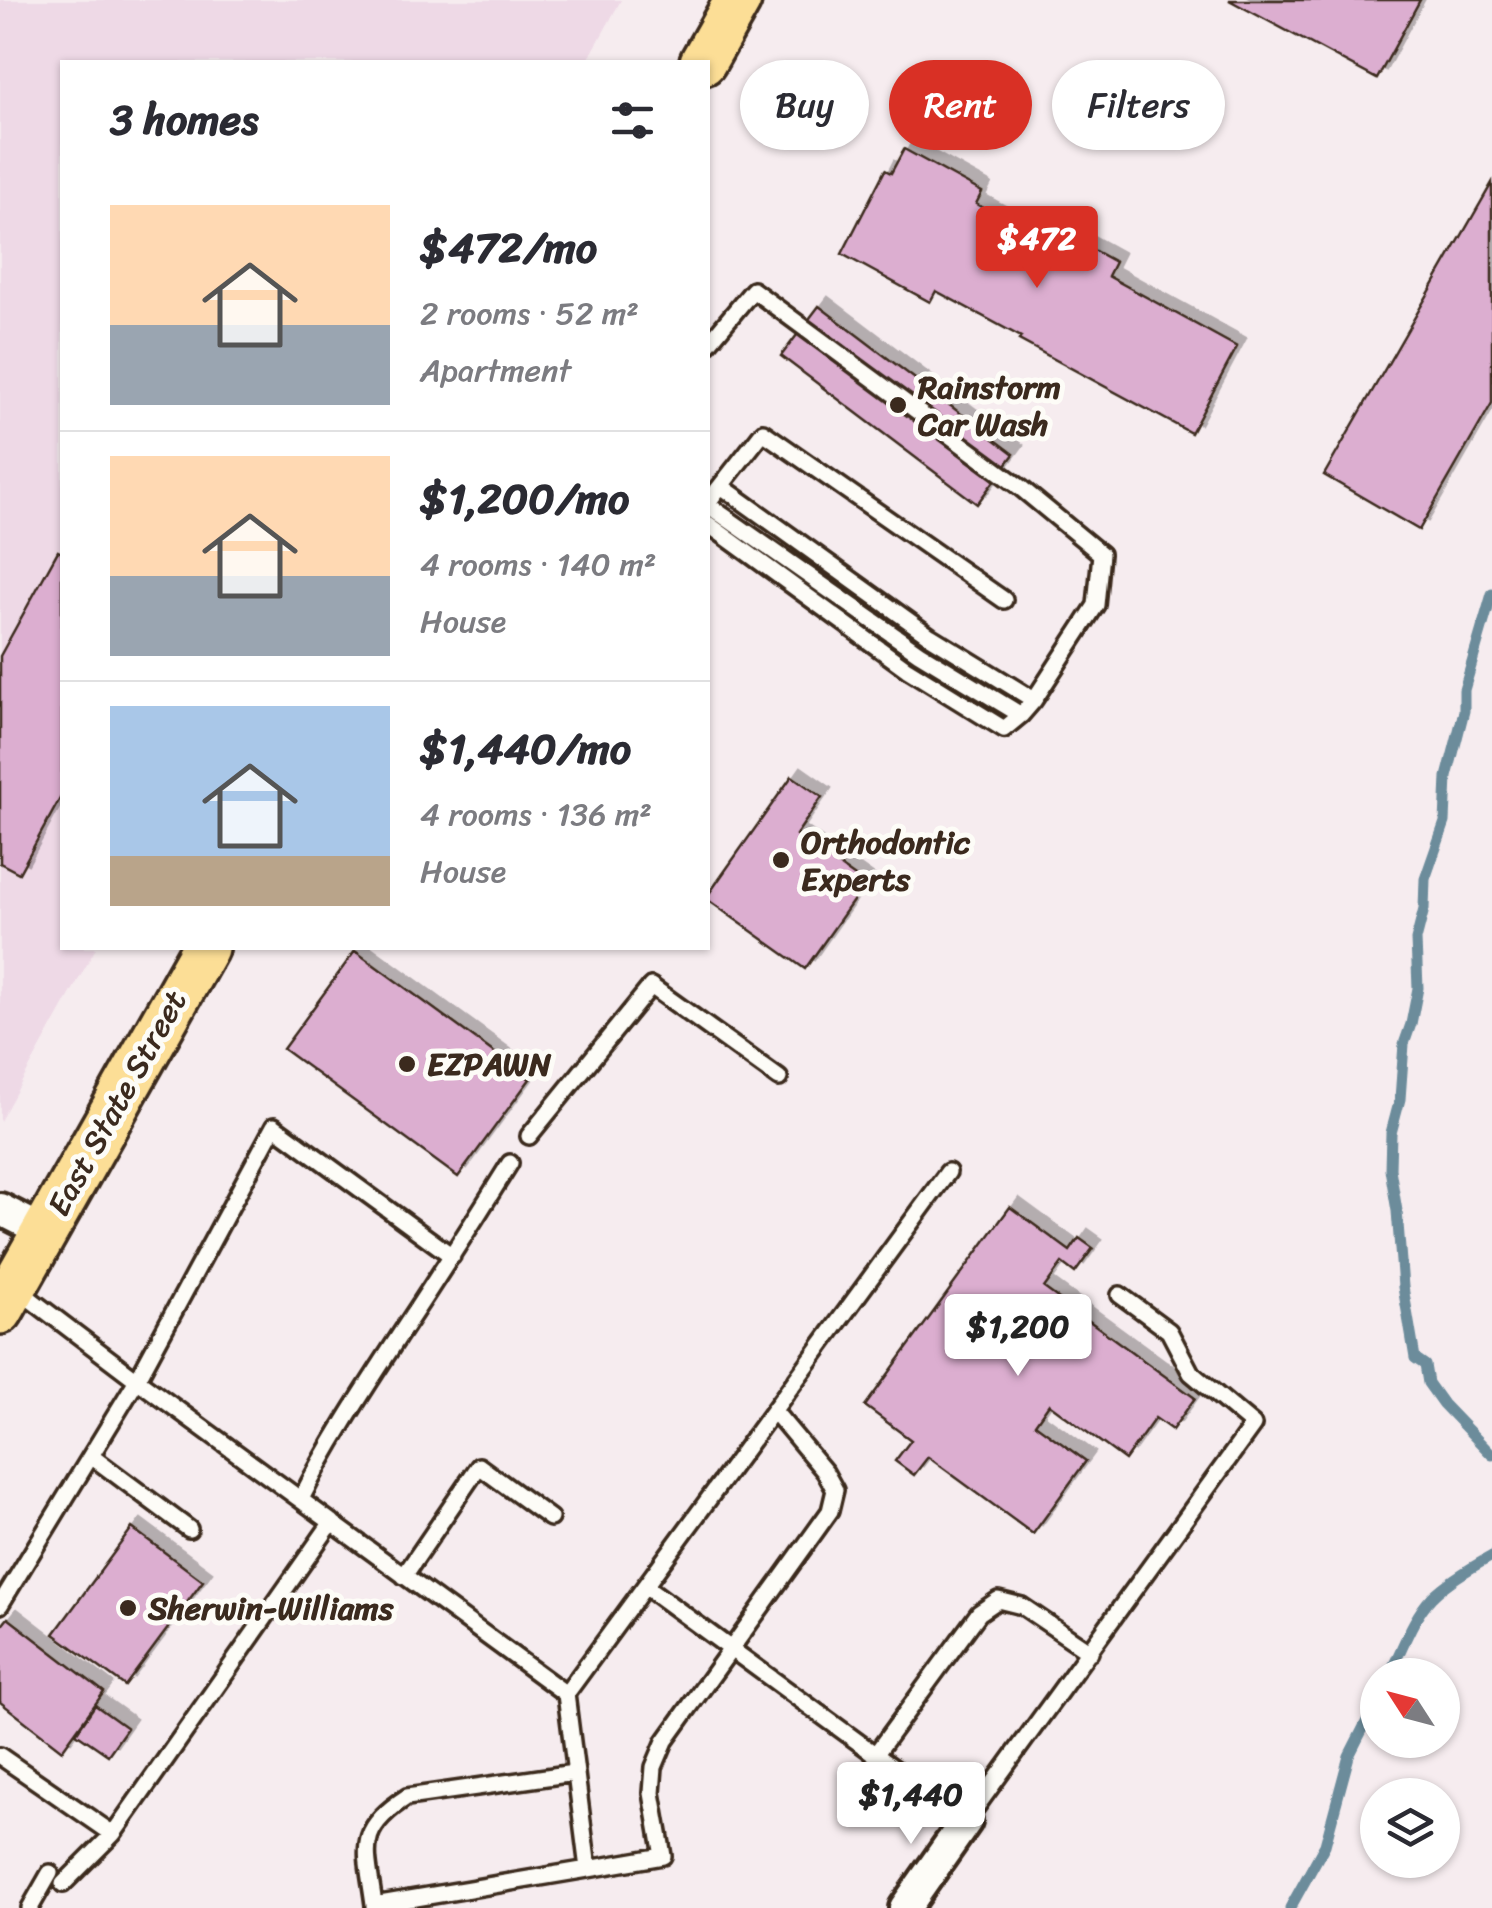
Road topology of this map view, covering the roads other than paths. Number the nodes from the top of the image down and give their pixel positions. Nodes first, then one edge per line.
1 (738, 0) edge
2 (704, 60) edge
3 (710, 342) edge
4 (721, 486) junction
5 (710, 501) edge
6 (710, 505) edge
7 (710, 525) edge
8 (1004, 600) dead end
9 (1034, 700) junction
10 (1021, 716) junction
11 (204, 950) edge
12 (779, 1078) dead end
13 (529, 1136) dead end
14 (510, 1164) dead end
15 (948, 1172) dead end
16 (0, 1209) edge
17 (45, 1232) junction
18 (452, 1256) junction
19 (1120, 1295) dead end
20 (7, 1299) edge
21 (137, 1380) junction
22 (774, 1410) junction
23 (91, 1456) junction
24 (301, 1499) junction
25 (550, 1518) dead end
26 (332, 1522) junction
27 (190, 1530) dead end
28 (404, 1576) junction
29 (645, 1586) junction
30 (0, 1605) edge
31 (730, 1648) junction
32 (1090, 1652) junction
33 (566, 1694) junction
34 (876, 1754) junction
35 (0, 1756) edge
36 (574, 1773) junction
37 (966, 1821) junction
38 (113, 1834) junction
39 (588, 1869) junction
40 (374, 1906) edge
41 (30, 1908) edge
42 (905, 1908) edge

1 - 2 main road
3 - 9 lane
4 - 5 lane
4 - 8 lane
4 - 9 lane
6 - 10 lane
7 - 10 lane
9 - 10 lane
11 - 17 main road, East State Street
12 - 13 lane
14 - 18 lane
15 - 22 lane
16 - 17 street
17 - 20 main road, East State Street
18 - 21 lane
18 - 24 lane
19 - 32 lane
20 - 21 lane
21 - 23 lane
21 - 24 lane
22 - 29 lane
22 - 31 lane
23 - 27 lane
23 - 30 lane
24 - 26 lane
25 - 28 lane
26 - 28 lane
26 - 38 lane
28 - 33 lane
29 - 31 lane
29 - 33 lane
31 - 34 lane
31 - 39 lane
32 - 34 lane
32 - 37 lane
33 - 36 lane
34 - 37 lane
35 - 38 lane
36 - 39 lane
36 - 40 lane
37 - 42 street
38 - 41 lane
39 - 40 lane

